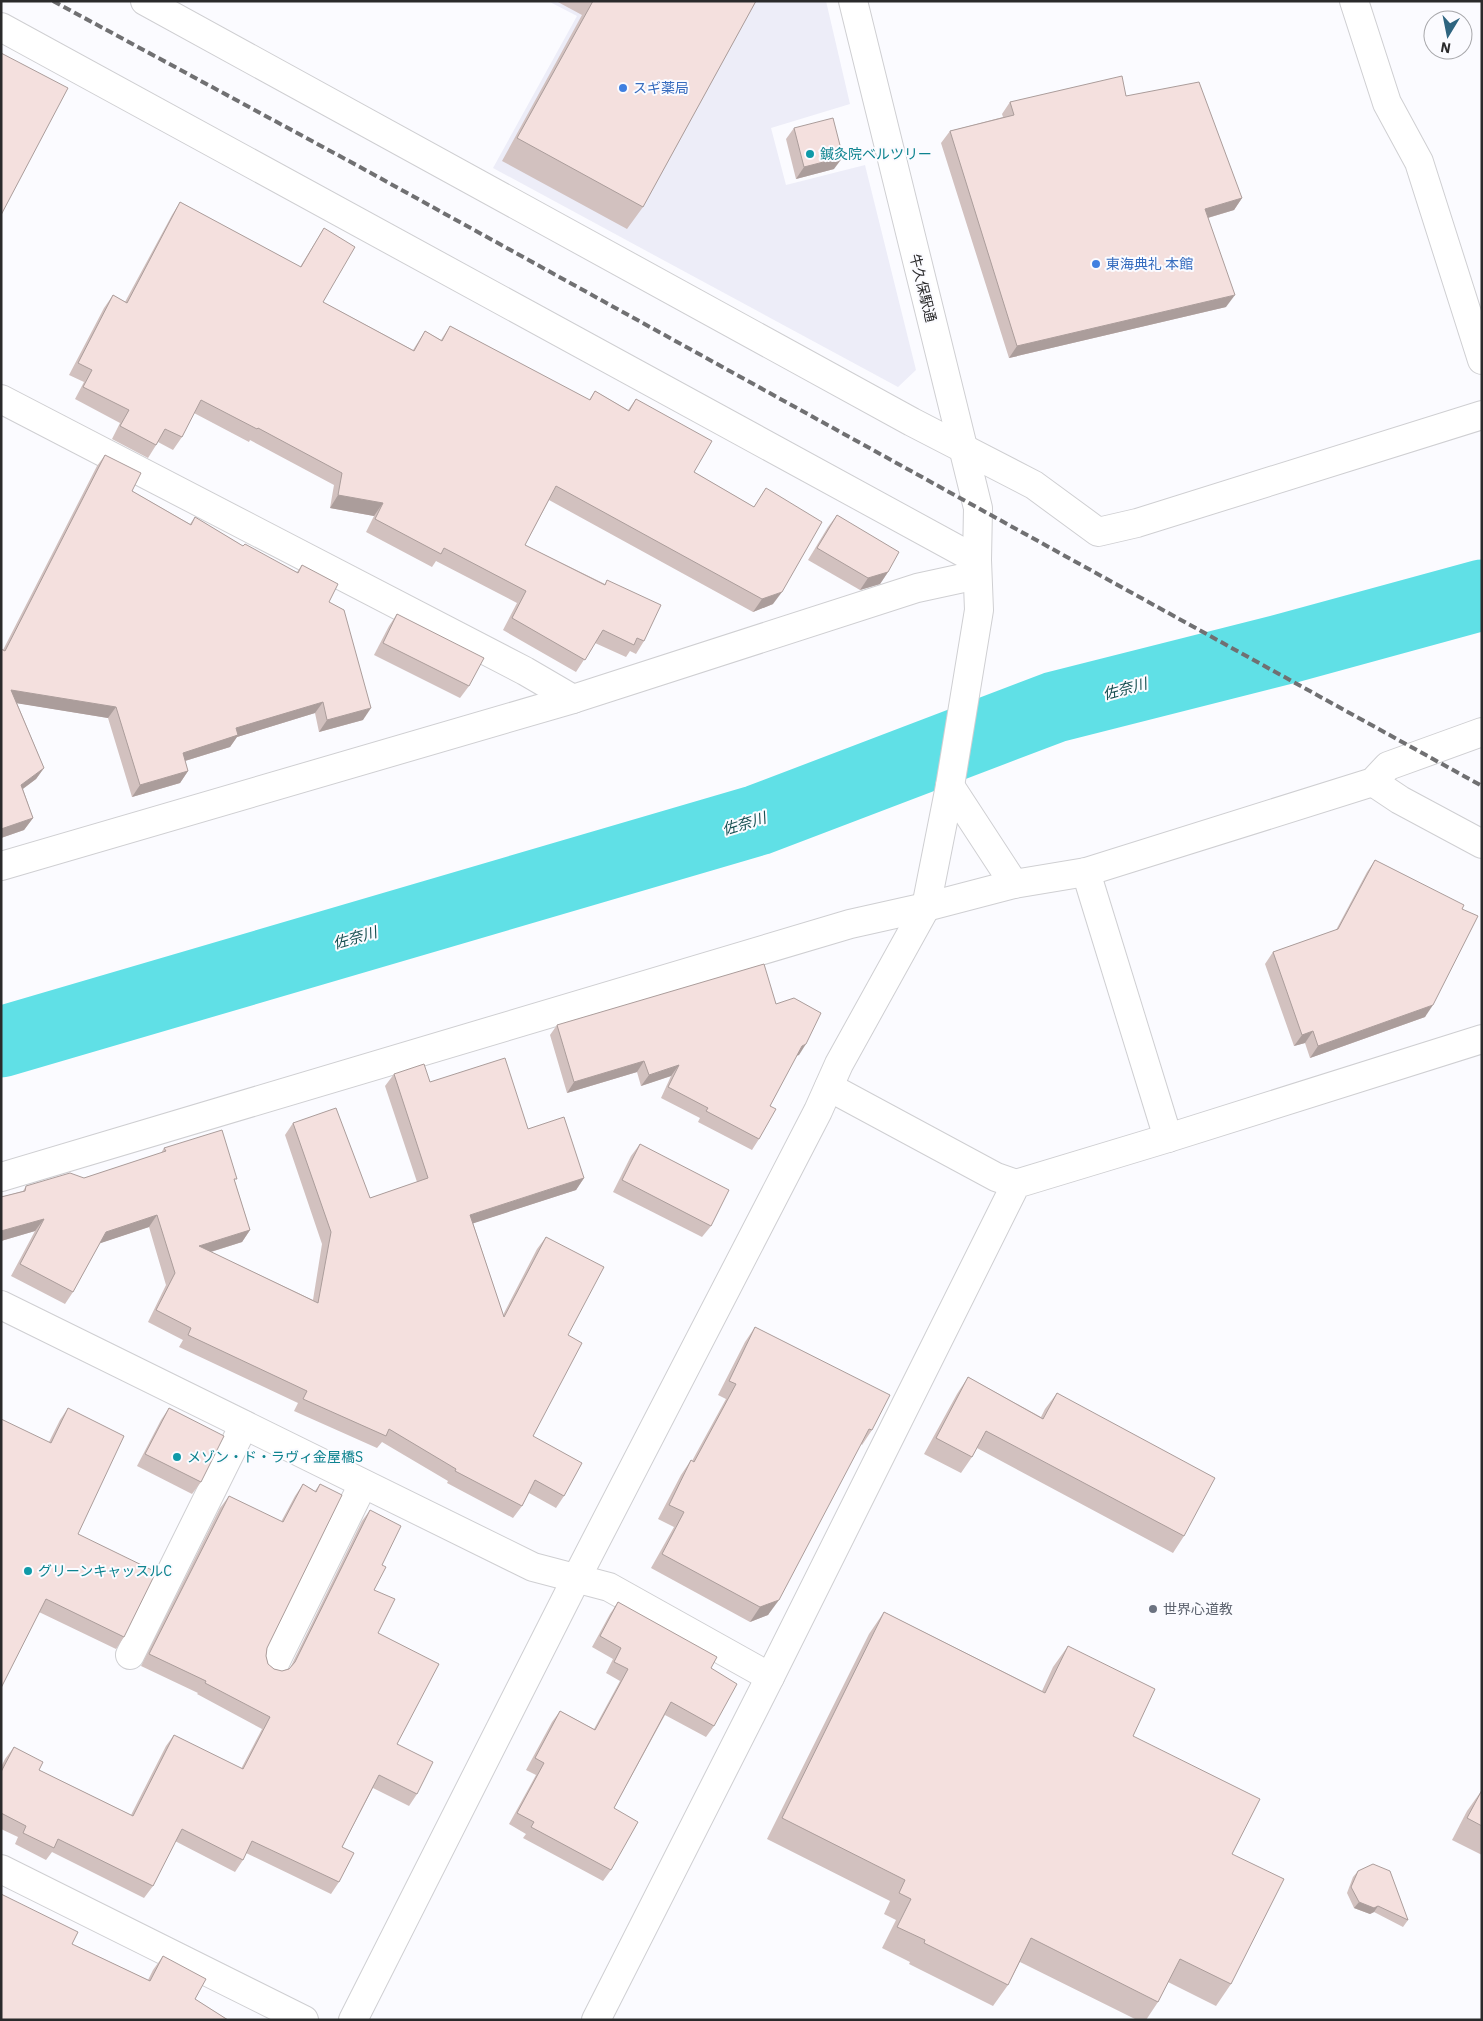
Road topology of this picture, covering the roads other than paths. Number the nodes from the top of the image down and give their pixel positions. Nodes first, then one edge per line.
1 (145, 1) edge
2 (853, 1) edge
3 (1354, 1) edge
4 (1, 27) edge
5 (1482, 360) edge
6 (1, 399) edge
7 (1482, 415) edge
8 (962, 449) junction
9 (977, 568) junction
10 (573, 699) junction
11 (1482, 732) edge
12 (1373, 782) junction
13 (950, 786) junction
14 (1482, 844) edge
15 (1, 866) edge
16 (1086, 872) junction
17 (1014, 884) junction
18 (926, 907) junction
19 (1482, 1039) edge
20 (829, 1087) junction
21 (1168, 1138) junction
22 (1, 1177) edge
23 (1016, 1184) junction
24 (1, 1305) edge
25 (244, 1425) junction
26 (363, 1484) junction
27 (576, 1579) junction
28 (130, 1655) dead end
29 (273, 1667) edge
30 (770, 1677) junction
31 (1, 1869) edge
32 (304, 2020) edge
33 (353, 2020) edge
34 (596, 2020) edge

1 - 8 street
2 - 8 street, 牛久保駅通
3 - 5 street
4 - 9 street
6 - 10 street
7 - 8 street
8 - 9 street, 牛久保駅通
9 - 10 street
9 - 13 street, 牛久保駅通
10 - 15 street
11 - 12 street
12 - 14 street
12 - 16 street
13 - 17 street
13 - 18 street, 牛久保駅通
16 - 17 street
16 - 21 street
17 - 18 street
18 - 20 street, 牛久保駅通
18 - 22 street
19 - 21 street
20 - 23 street
20 - 27 street, 牛久保駅通
21 - 23 street
23 - 30 street
24 - 25 street
25 - 26 street
25 - 28 street
26 - 27 street
26 - 29 street
27 - 30 street
27 - 33 street, 牛久保駅通
30 - 34 street
31 - 32 street

